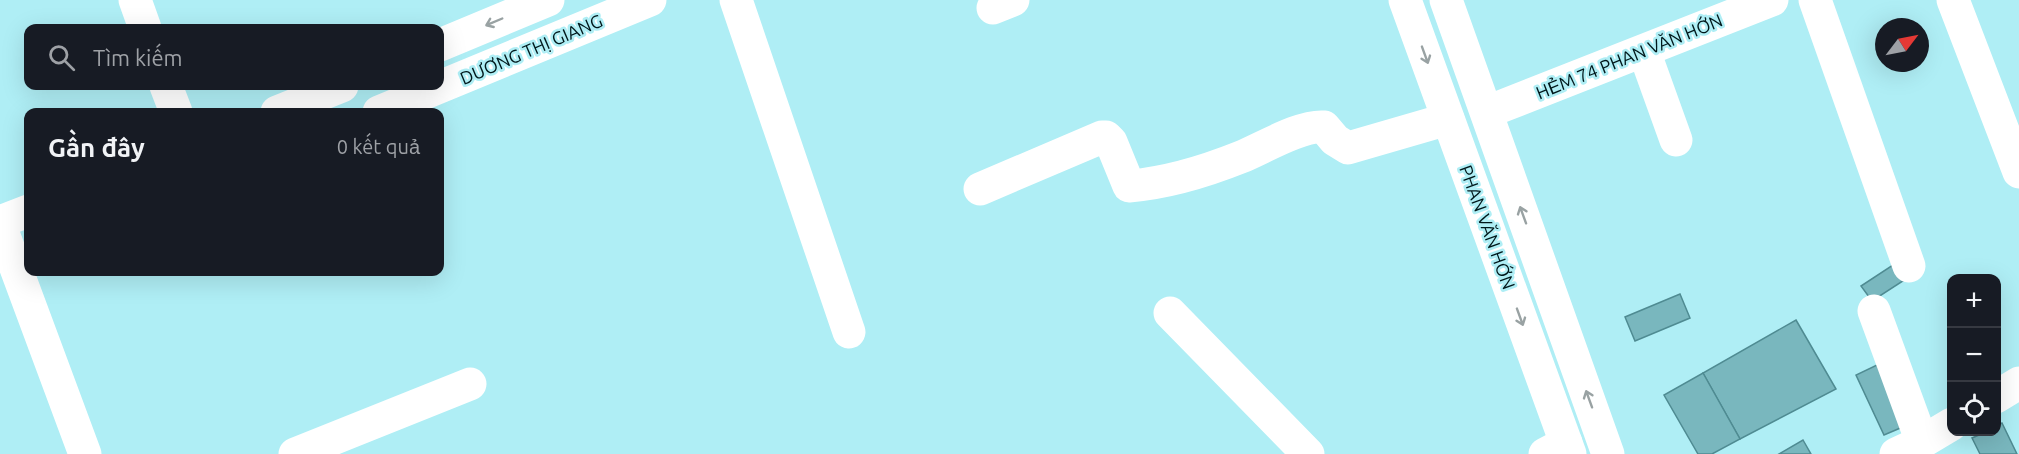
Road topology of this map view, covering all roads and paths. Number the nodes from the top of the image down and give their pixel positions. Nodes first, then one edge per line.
1 (135, 0) edge
2 (548, 0) edge
3 (650, 0) edge
4 (736, 0) edge
5 (1405, 0) edge
6 (1446, 0) edge
7 (1772, 0) edge
8 (1815, 0) edge
9 (1953, 0) edge
10 (144, 24) edge
11 (444, 43) edge
12 (1644, 51) junction
13 (444, 85) edge
14 (168, 90) edge
15 (332, 90) edge
16 (431, 90) edge
17 (174, 108) edge
18 (287, 108) edge
19 (388, 108) edge
20 (1487, 112) junction
21 (1448, 119) junction
22 (1676, 140) dead end
23 (2019, 172) edge
24 (980, 189) dead end
25 (24, 217) edge
26 (8, 242) edge
27 (1909, 266) dead end
28 (1874, 311) dead end
29 (1170, 313) dead end
30 (849, 332) dead end
31 (2019, 383) edge
32 (470, 384) dead end
33 (2001, 394) edge
34 (1947, 427) edge
35 (1909, 448) edge
36 (1560, 450) edge
37 (85, 454) edge
38 (295, 454) edge
39 (1308, 454) edge
40 (1608, 454) edge

1 - 10 street
2 -> 11 street
3 - 13 street, DƯƠNG THỊ GIANG
4 - 30 street
5 -> 21 street, PHAN VĂN HỚN
6 - 20 street, PHAN VĂN HỚN
7 - 12 street, HẺM 74 PHAN VĂN HỚN
8 - 27 street
9 - 23 street
12 - 20 street, HẺM 74 PHAN VĂN HỚN
12 - 22 street
14 - 17 street
15 - 18 street
16 - 19 street, DƯƠNG THỊ GIANG
40 -> 20 street, PHAN VĂN HỚN
21 - 24 street
21 -> 36 street, PHAN VĂN HỚN
25 - 26 street
26 - 37 street
28 - 35 street
29 - 39 street
31 - 33 street
32 - 38 street
34 - 35 street

